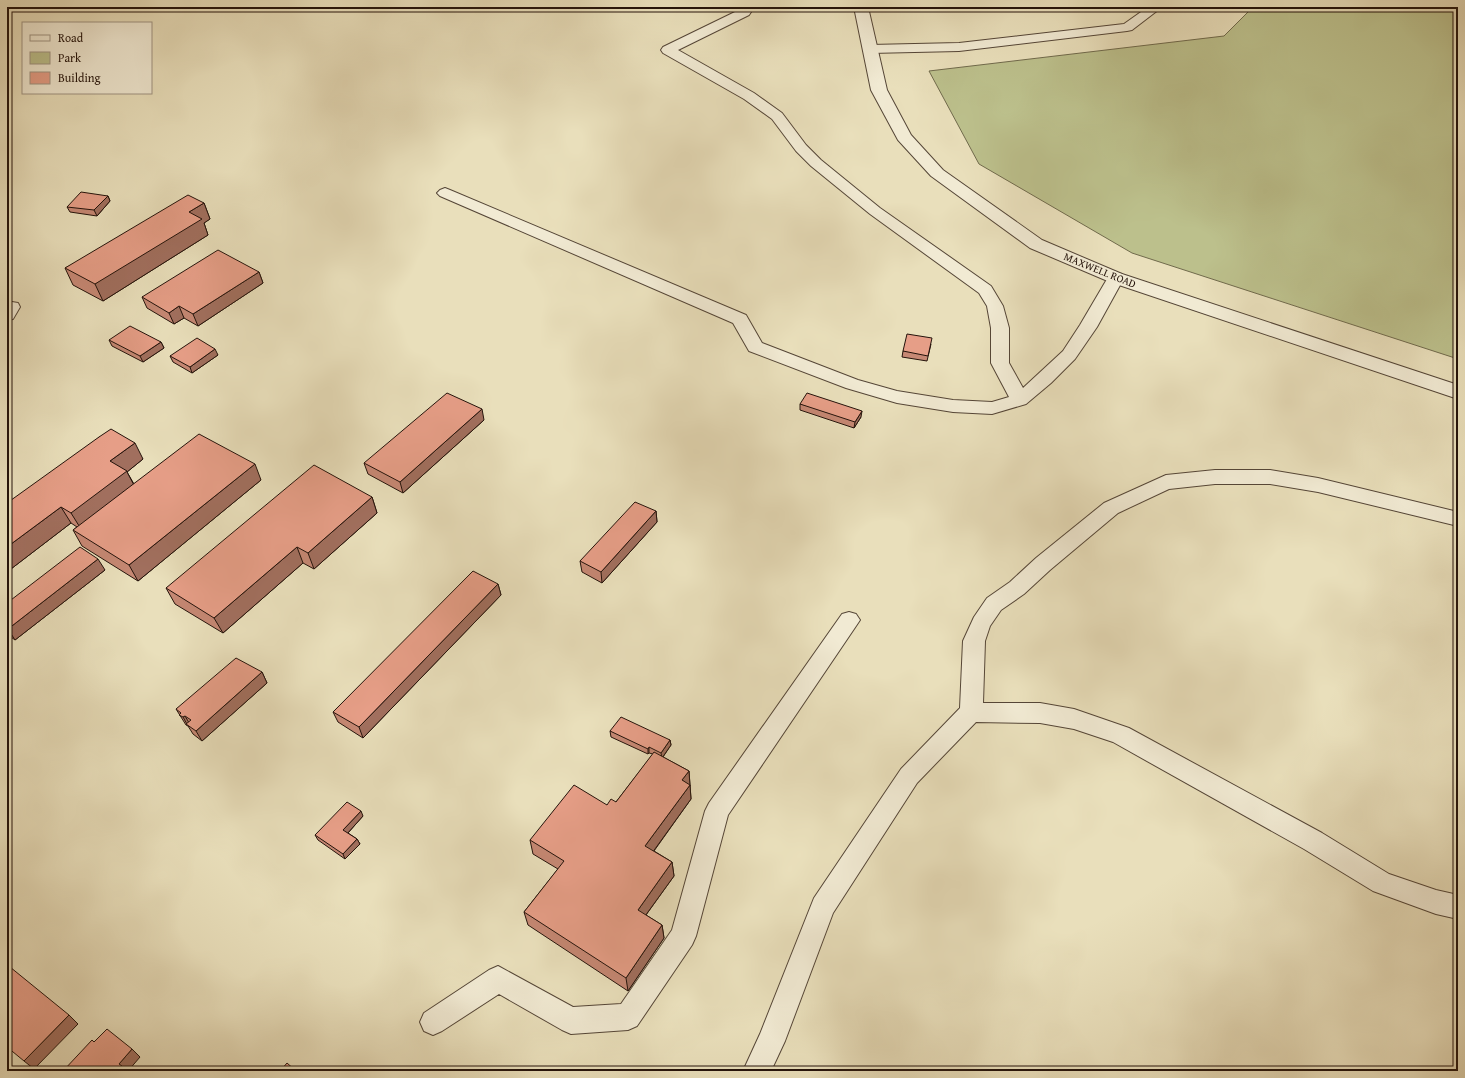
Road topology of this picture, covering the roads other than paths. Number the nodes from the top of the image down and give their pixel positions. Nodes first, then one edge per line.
1 (741, 7) edge
2 (861, 7) edge
3 (1156, 7) edge
4 (870, 49) junction
5 (445, 193) dead end
6 (1116, 278) junction
7 (7, 308) edge
8 (7, 315) edge
9 (1458, 392) edge
10 (1020, 400) junction
11 (1458, 519) edge
12 (849, 620) dead end
13 (971, 712) junction
14 (1458, 907) edge
15 (433, 1022) dead end
16 (757, 1071) edge

1 - 10 lane
2 - 4 street, MAXWELL ROAD
3 - 4 lane
4 - 6 street, MAXWELL ROAD
5 - 10 lane
6 - 9 street, MAXWELL ROAD
6 - 10 lane
7 - 8 lane
11 - 13 lane
12 - 15 lane
13 - 14 lane
13 - 16 lane

